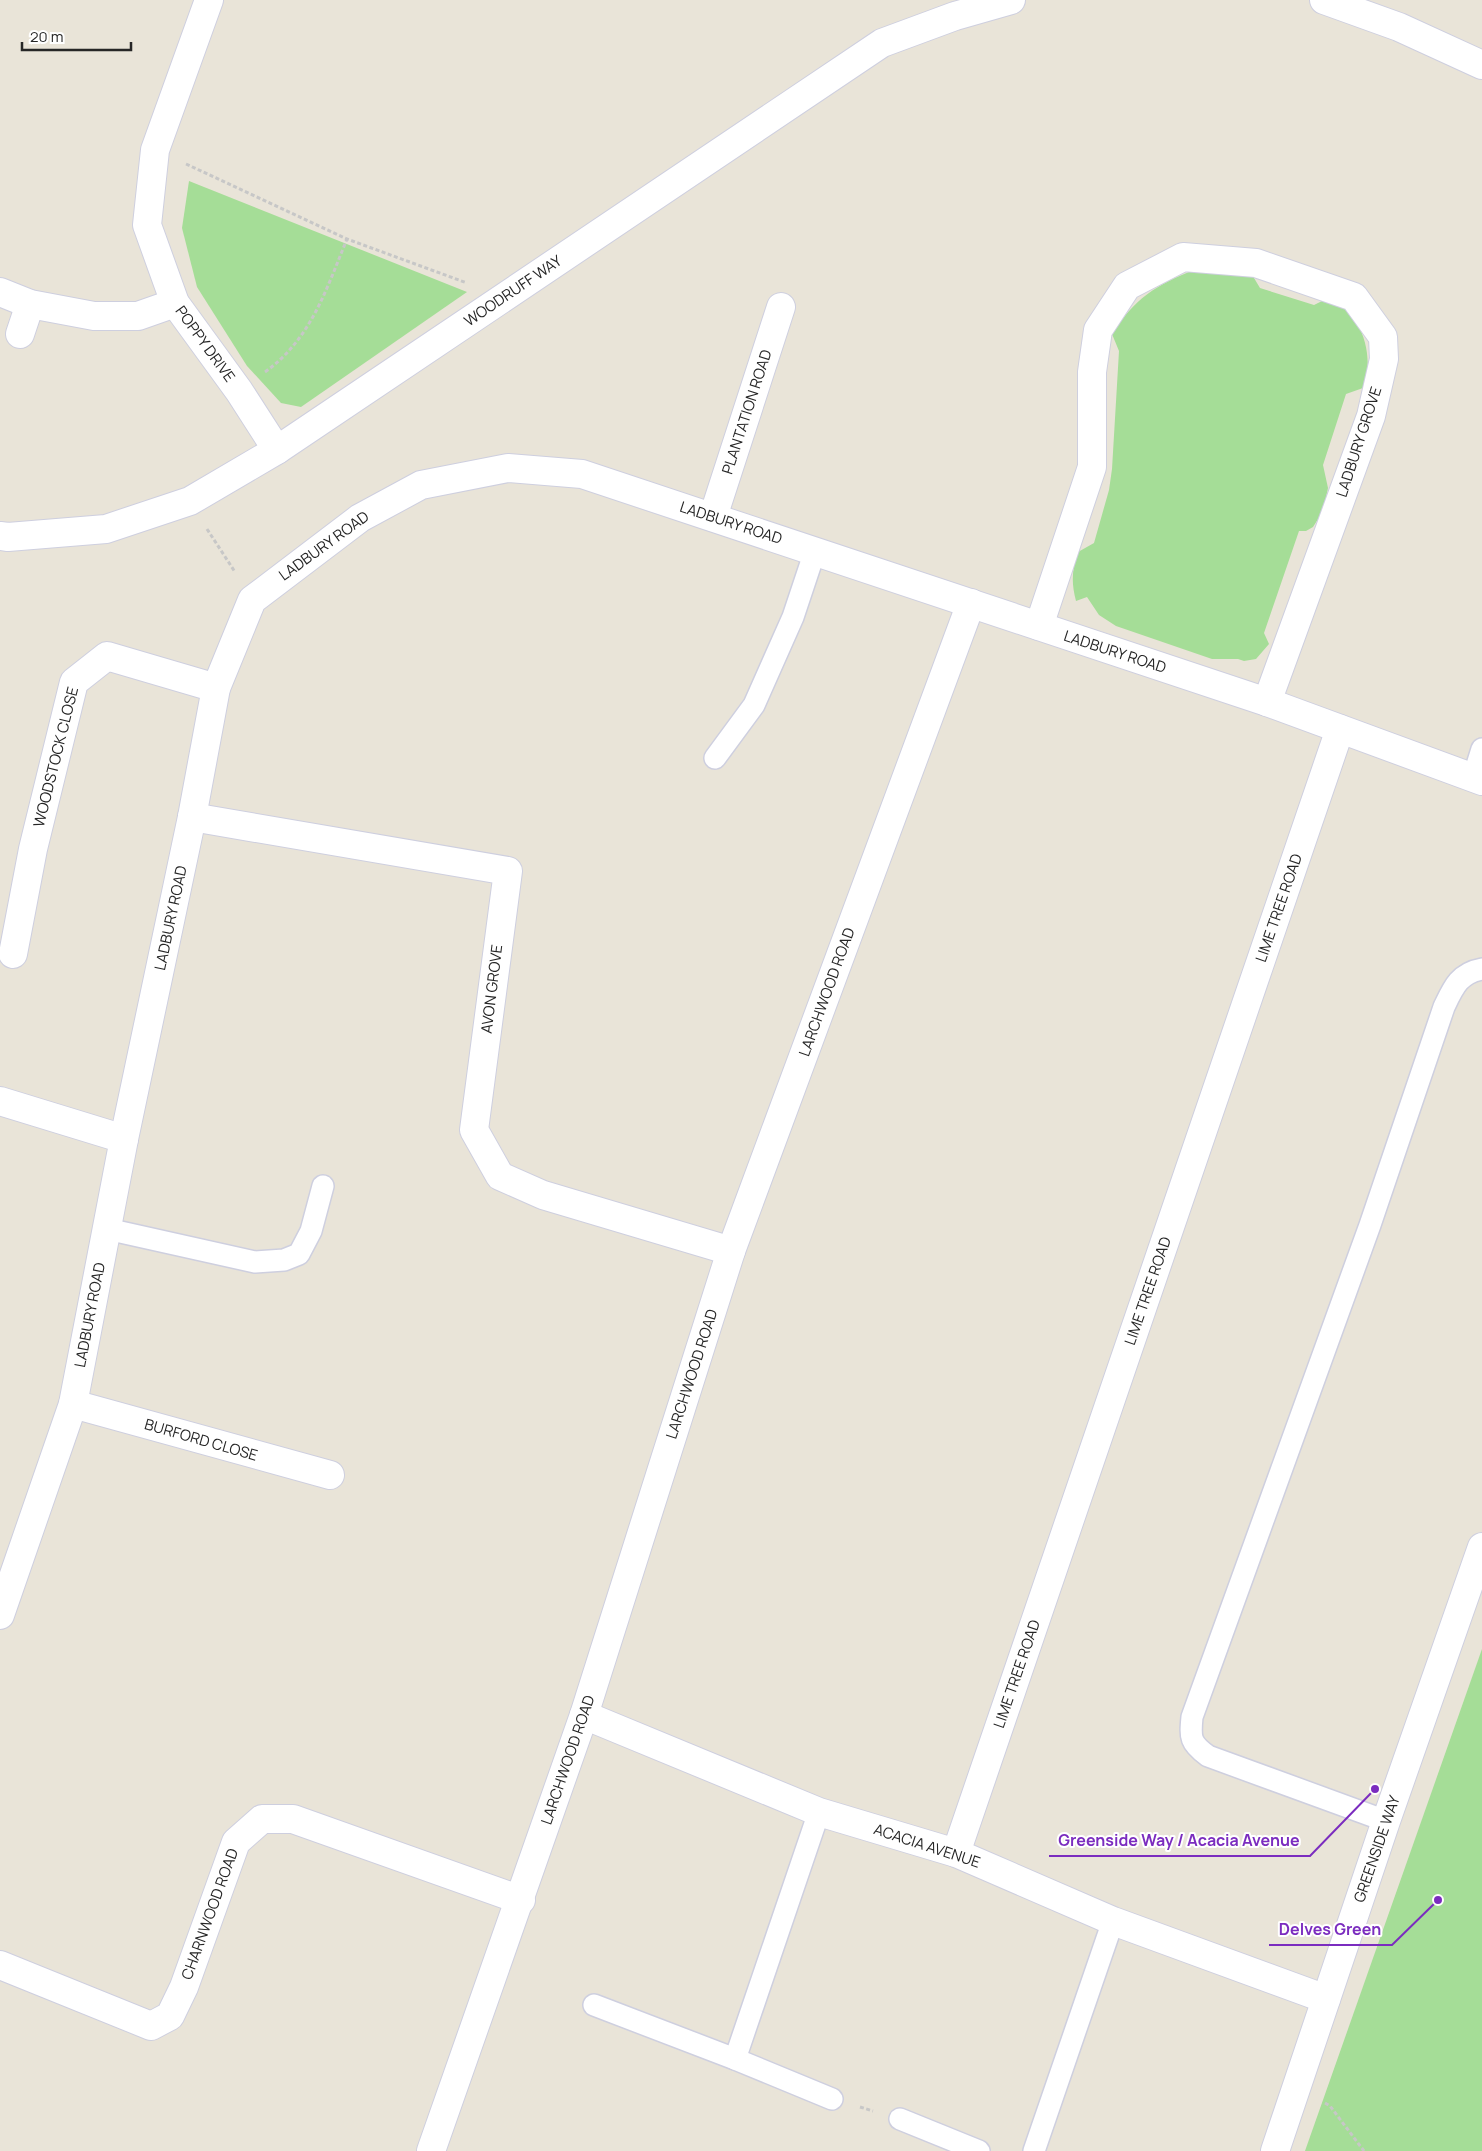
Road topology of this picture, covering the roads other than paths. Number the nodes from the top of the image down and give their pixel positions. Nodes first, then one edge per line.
1 (209, 0) edge
2 (1011, 0) edge
3 (1324, 0) edge
4 (1482, 65) edge
5 (0, 292) edge
6 (175, 303) junction
7 (30, 304) junction
8 (781, 307) dead end
9 (20, 334) dead end
10 (277, 450) junction
11 (713, 517) junction
12 (0, 536) edge
13 (815, 551) junction
14 (971, 604) junction
15 (1039, 626) junction
16 (216, 688) junction
17 (1267, 702) junction
18 (1340, 729) junction
19 (1482, 749) edge
20 (715, 758) dead end
21 (1478, 779) edge
22 (192, 817) junction
23 (13, 954) dead end
24 (1482, 968) edge
25 (0, 1102) edge
26 (124, 1139) junction
27 (323, 1186) dead end
28 (107, 1229) junction
29 (731, 1251) junction
30 (73, 1404) junction
31 (330, 1475) dead end
32 (1482, 1547) edge
33 (0, 1615) edge
34 (584, 1715) junction
35 (818, 1812) junction
36 (1386, 1821) junction
37 (956, 1853) junction
38 (520, 1900) junction
39 (1113, 1921) junction
40 (0, 1965) edge
41 (1326, 1998) junction
42 (594, 2005) dead end
43 (734, 2058) junction
44 (832, 2099) road end
45 (900, 2119) road end
46 (431, 2151) edge
47 (979, 2151) edge
48 (1034, 2151) edge
49 (1275, 2151) edge

1 - 6 street, POPPY DRIVE
2 - 10 street, WOODRUFF WAY
3 - 4 street
5 - 7 street
6 - 7 street
6 - 10 street, POPPY DRIVE
7 - 9 street
8 - 11 street, PLANTATION ROAD
10 - 12 street, WOODRUFF WAY
11 - 13 street, LADBURY ROAD
11 - 16 street, LADBURY ROAD
13 - 14 street, LADBURY ROAD
13 - 20 lane
14 - 15 street, LADBURY ROAD
14 - 29 street, LARCHWOOD ROAD
15 - 17 street, LADBURY ROAD
15 - 17 street, LADBURY GROVE
16 - 22 street, LADBURY ROAD
16 - 23 street, WOODSTOCK CLOSE
17 - 18 street, LADBURY ROAD
18 - 21 street, LADBURY ROAD
18 - 37 street, LIME TREE ROAD
19 - 21 lane
22 - 26 street, LADBURY ROAD
22 - 29 street, AVON GROVE
24 - 36 lane
25 - 26 street
26 - 28 street, LADBURY ROAD
27 - 28 lane
28 - 30 street, LADBURY ROAD
29 - 34 street, LARCHWOOD ROAD
30 - 31 street, BURFORD CLOSE
30 - 33 street, LADBURY ROAD
32 - 36 street, GREENSIDE WAY
34 - 35 street, ACACIA AVENUE
34 - 38 street, LARCHWOOD ROAD
35 - 37 street, ACACIA AVENUE
35 - 43 lane
36 - 41 street, GREENSIDE WAY
37 - 39 street, ACACIA AVENUE
38 - 40 street, CHARNWOOD ROAD
38 - 46 street, LARCHWOOD ROAD
39 - 41 street, ACACIA AVENUE
39 - 48 lane
41 - 49 street, GREENSIDE WAY
42 - 43 lane
43 - 44 lane
45 - 47 lane

